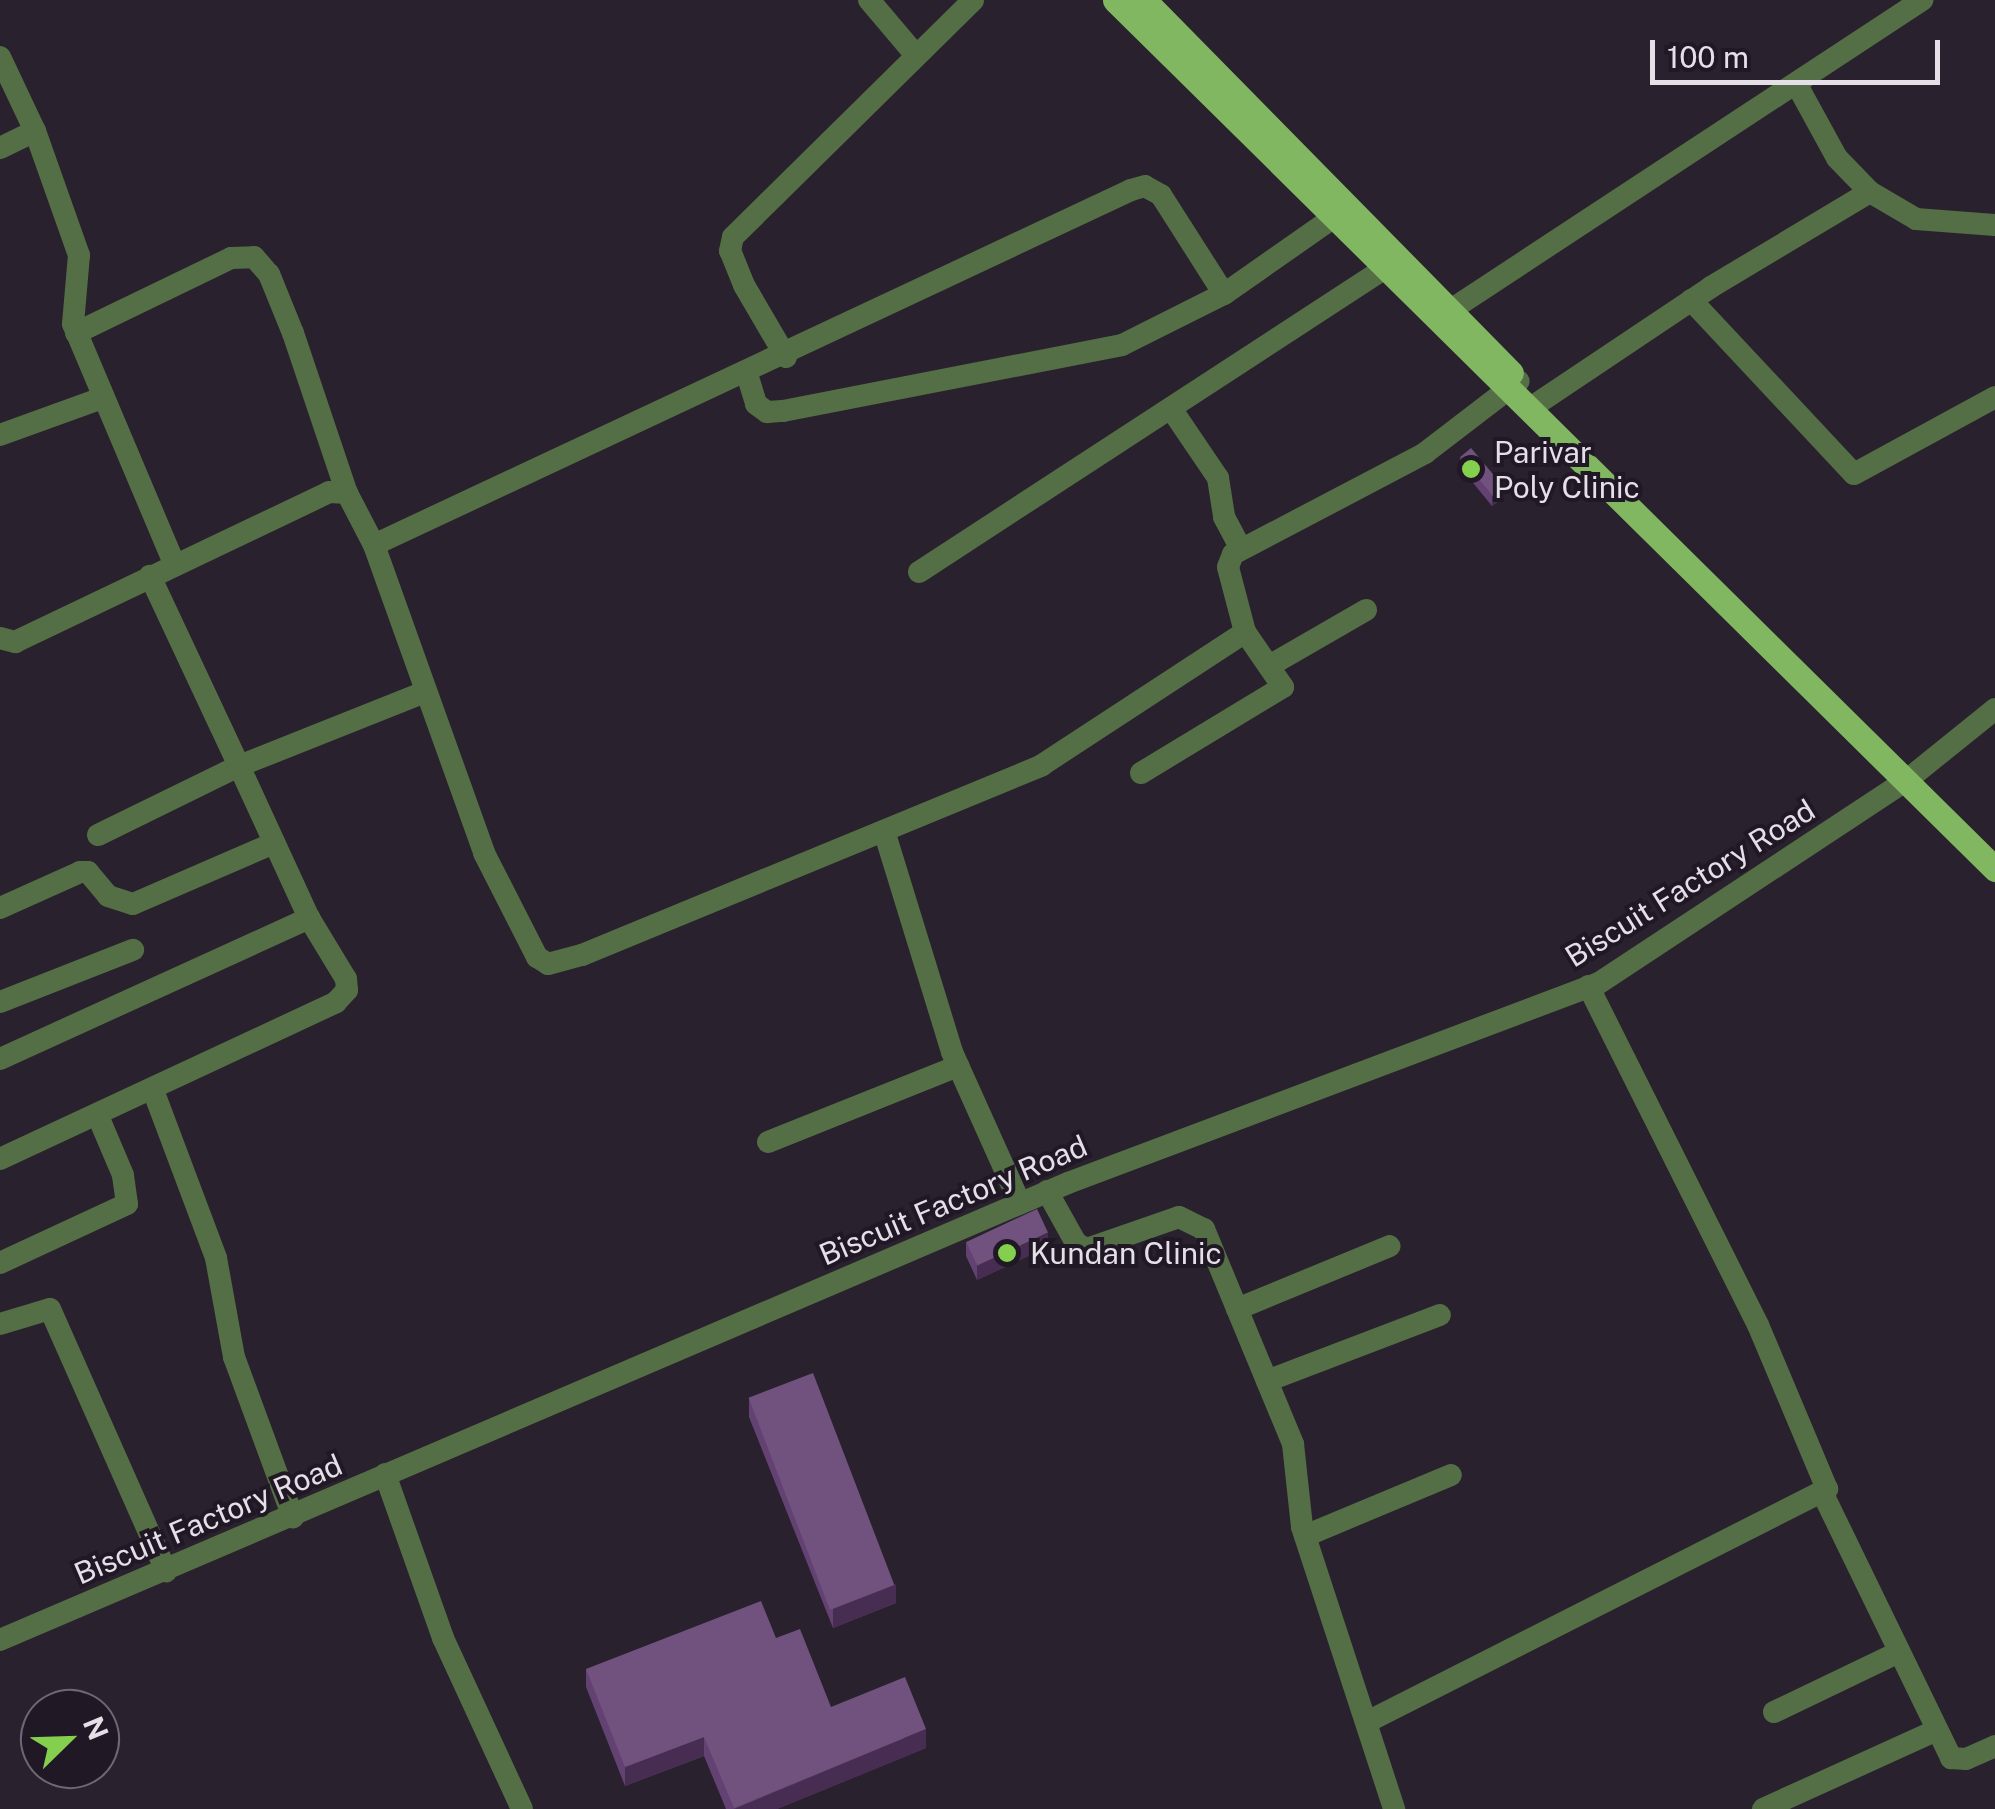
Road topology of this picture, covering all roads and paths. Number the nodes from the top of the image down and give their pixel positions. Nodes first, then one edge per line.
1 (869, 0) edge
2 (973, 0) edge
3 (1115, 0) edge
4 (1144, 0) edge
5 (1922, 0) edge
6 (914, 53) junction
7 (0, 57) edge
8 (1797, 86) junction
9 (1253, 123) junction
10 (35, 131) junction
11 (0, 148) edge
12 (1870, 192) junction
13 (1342, 212) junction
14 (1995, 225) edge
15 (1393, 263) junction
16 (1224, 294) junction
17 (1691, 300) junction
18 (1445, 314) junction
19 (76, 332) junction
20 (786, 357) junction
21 (747, 374) junction
22 (1514, 388) junction
23 (1995, 397) edge
24 (102, 398) junction
25 (1532, 407) junction
26 (1172, 410) junction
27 (0, 435) edge
28 (347, 494) junction
29 (374, 546) junction
30 (1241, 549) junction
31 (175, 564) junction
32 (919, 572) dead end
33 (150, 576) junction
34 (1366, 610) dead end
35 (1245, 632) junction
36 (0, 638) edge
37 (1269, 666) junction
38 (425, 692) junction
39 (1995, 709) edge
40 (239, 766) junction
41 (1142, 772) dead end
42 (1907, 780) junction
43 (885, 834) junction
44 (98, 835) dead end
45 (274, 843) junction
46 (1995, 869) edge
47 (0, 908) edge
48 (309, 918) junction
49 (133, 950) dead end
50 (1588, 986) junction
51 (0, 1002) edge
52 (0, 1059) edge
53 (958, 1066) junction
54 (152, 1090) junction
55 (98, 1116) junction
56 (768, 1142) dead end
57 (0, 1159) edge
58 (1047, 1192) junction
59 (1020, 1203) junction
60 (1390, 1246) dead end
61 (0, 1263) edge
62 (1237, 1308) junction
63 (1440, 1314) dead end
64 (0, 1324) edge
65 (1267, 1381) junction
66 (385, 1474) junction
67 (1451, 1475) dead end
68 (1822, 1492) junction
69 (293, 1517) junction
70 (1305, 1536) junction
71 (166, 1571) junction
72 (0, 1640) edge
73 (1900, 1652) junction
74 (1774, 1712) dead end
75 (1367, 1722) junction
76 (1937, 1730) junction
77 (1995, 1746) edge
78 (522, 1809) edge
79 (1394, 1809) edge
80 (1763, 1809) edge

1 - 6 street
2 - 6 street
3 - 9 main road
4 - 9 main road
5 - 8 street
6 - 20 street
7 - 10 street
8 - 12 street
8 - 18 street
9 - 13 main road
10 - 11 street
10 - 19 street
12 - 14 street
12 - 17 street
13 - 15 main road
13 - 16 street
15 - 18 main road
15 - 26 street
16 - 20 street
16 - 21 street
17 - 23 street
17 - 25 street
18 - 22 main road
19 - 24 street
19 - 28 street
20 - 21 street
21 - 29 street
22 - 25 main road
22 - 30 street
24 - 27 street
24 - 31 street
25 - 42 main road
26 - 30 street
26 - 32 street
28 - 29 street
28 - 31 street
29 - 38 street
30 - 35 street
31 - 33 street
33 - 36 street
33 - 40 street
34 - 37 street
35 - 37 street
35 - 43 street
37 - 41 street
38 - 40 street
38 - 43 street
39 - 42 street, Biscuit Factory Road
40 - 44 street
40 - 45 street
42 - 46 main road
42 - 50 street, Biscuit Factory Road
43 - 53 street
45 - 47 street
45 - 48 street
48 - 52 street
48 - 54 street
49 - 51 street
50 - 58 street, Biscuit Factory Road
50 - 68 street
53 - 56 street
53 - 59 street
54 - 55 street
54 - 69 street
55 - 57 street
55 - 61 street
58 - 59 street, Biscuit Factory Road
58 - 62 street
59 - 66 street, Biscuit Factory Road
60 - 62 street
62 - 65 street
63 - 65 street
64 - 71 street
65 - 70 street
66 - 69 street, Biscuit Factory Road
66 - 78 street
67 - 70 street
68 - 73 street
68 - 75 street
69 - 71 street, Biscuit Factory Road
70 - 75 street
71 - 72 street, Biscuit Factory Road
73 - 74 street
73 - 76 street
75 - 79 street
76 - 77 street
76 - 80 street

